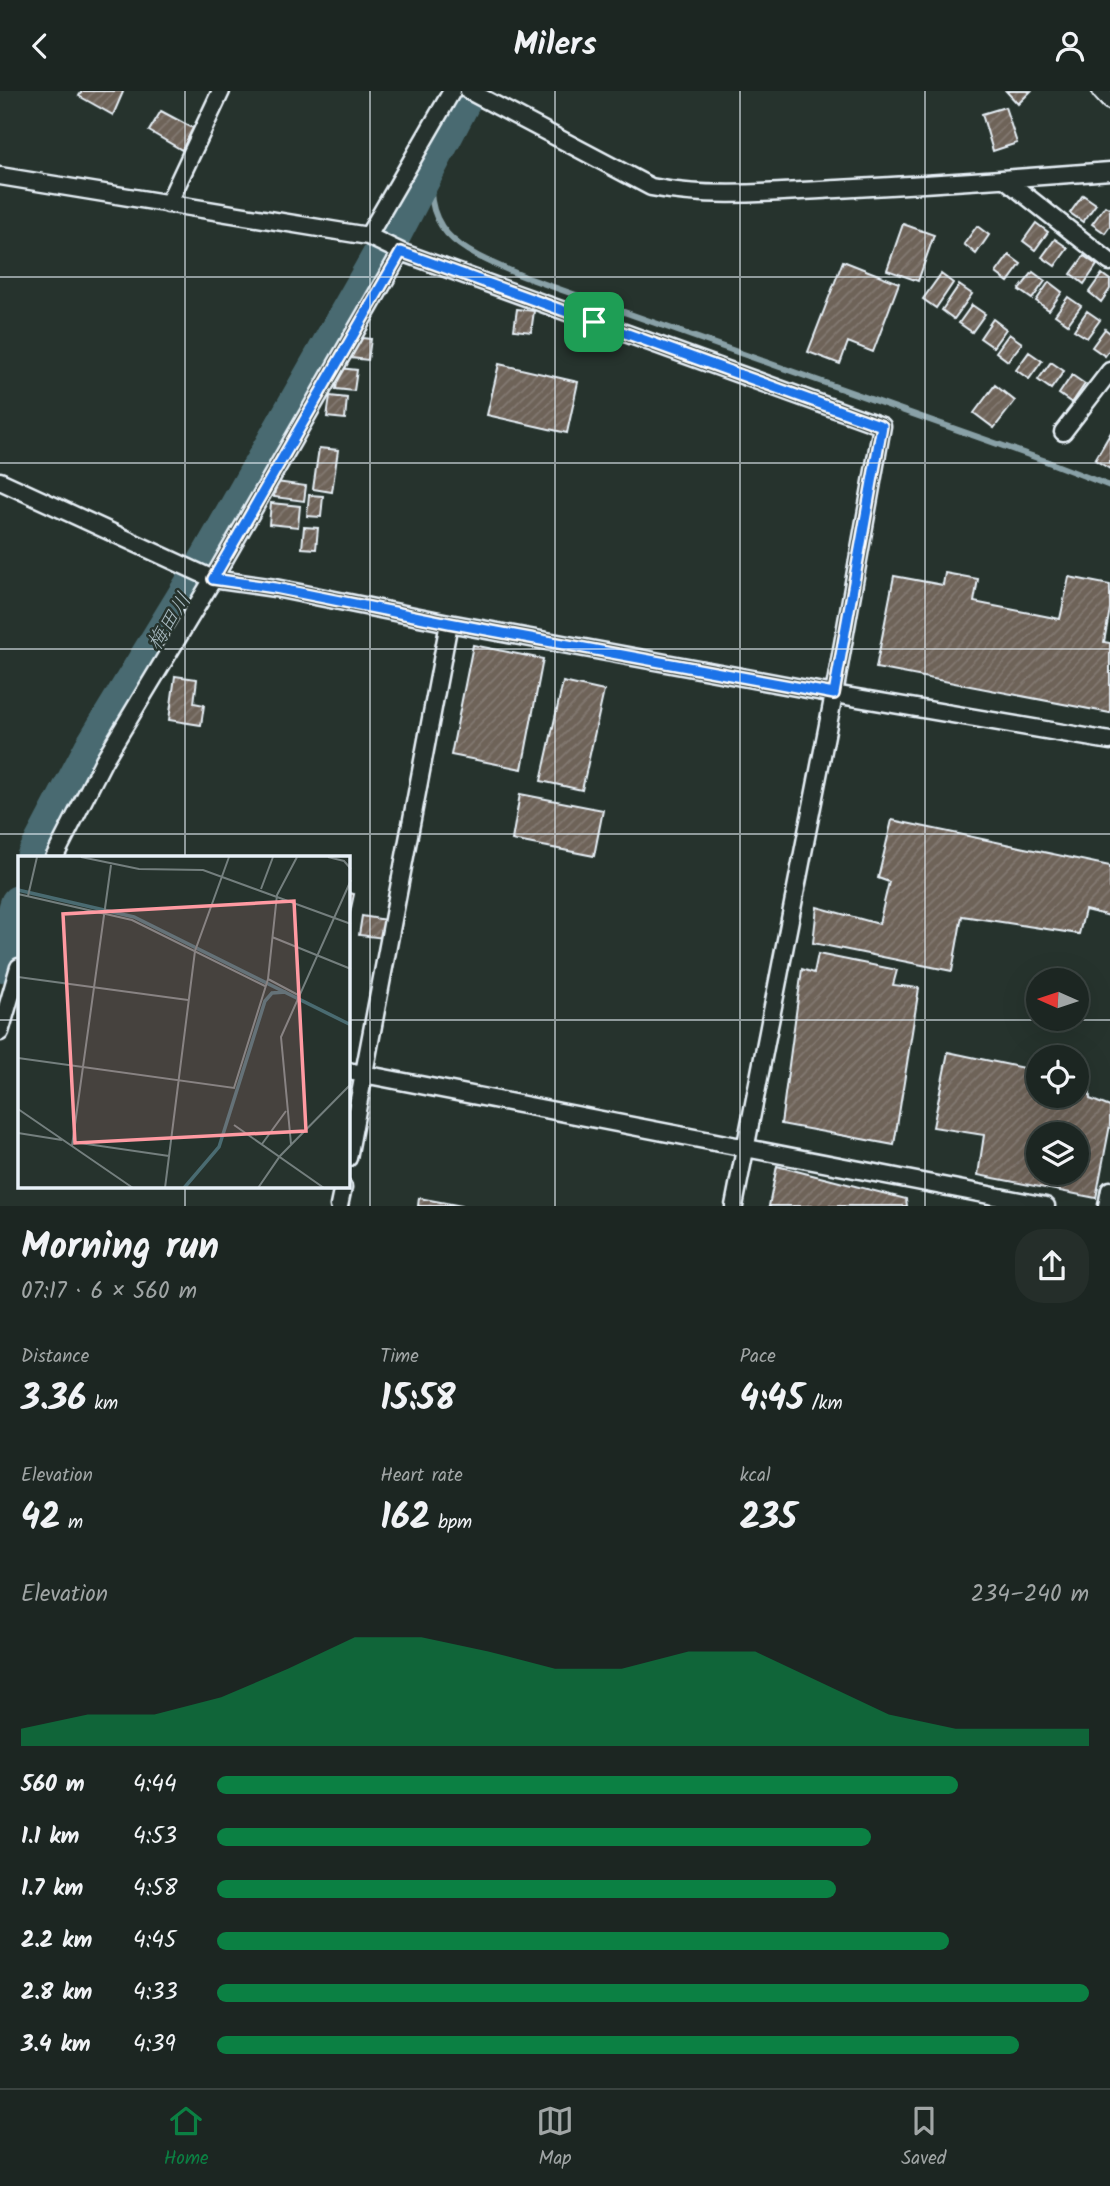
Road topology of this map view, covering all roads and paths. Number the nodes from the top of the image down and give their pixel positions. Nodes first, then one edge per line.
1 (221, 91) edge
2 (452, 91) edge
3 (469, 91) edge
4 (1101, 91) edge
5 (1110, 101) edge
6 (1110, 171) edge
7 (0, 176) edge
8 (1006, 180) junction
9 (168, 204) junction
10 (368, 236) junction
11 (401, 252) junction
12 (1110, 262) edge
13 (1110, 371) edge
14 (1063, 432) dead end
15 (0, 481) edge
16 (213, 579) junction
17 (449, 623) junction
18 (834, 694) junction
19 (1110, 741) edge
20 (55, 856) edge
21 (18, 971) edge
22 (9, 1005) edge
23 (0, 1032) edge
24 (356, 1073) edge
25 (350, 1137) edge
26 (746, 1147) junction
27 (1110, 1190) edge
28 (734, 1206) edge
29 (1046, 1206) edge
30 (1107, 1206) edge

1 - 9 street
2 - 10 street
3 - 8 street
4 - 5 street
6 - 8 street
7 - 9 street
8 - 12 street
9 - 10 street
10 - 11 street
11 - 16 street
11 - 18 street
13 - 14 street
15 - 16 street
16 - 17 street
16 - 20 street
17 - 18 street
17 - 24 street
18 - 19 street
18 - 26 street
21 - 22 street
22 - 23 street
24 - 25 street
24 - 26 street
26 - 28 street
26 - 29 street
27 - 30 street

